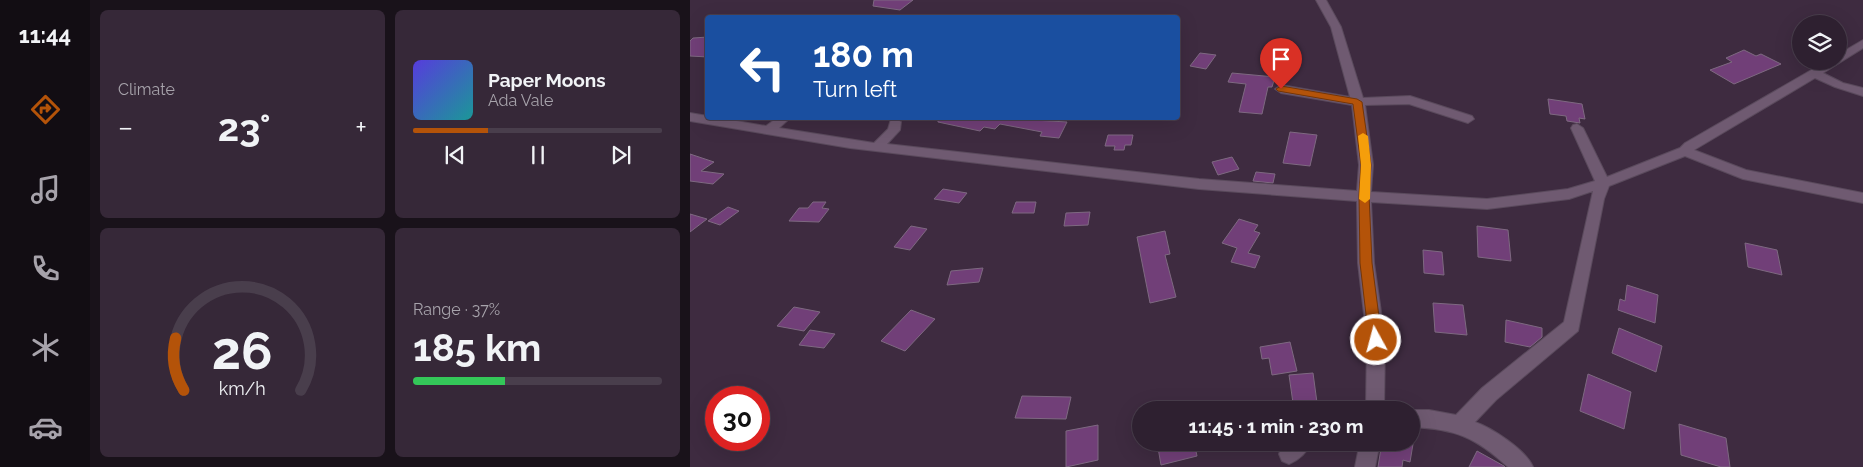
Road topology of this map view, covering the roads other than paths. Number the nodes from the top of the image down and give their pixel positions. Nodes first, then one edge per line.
1 (1321, 0) edge
2 (1863, 43) edge
3 (1847, 53) edge
4 (1822, 70) edge
5 (1816, 74) junction
6 (1281, 89) dead end
7 (1863, 92) edge
8 (1357, 102) junction
9 (690, 116) edge
10 (1468, 118) dead end
11 (705, 119) edge
12 (713, 120) edge
13 (782, 120) edge
14 (895, 122) dead end
15 (1577, 128) dead end
16 (769, 130) junction
17 (878, 147) junction
18 (1685, 151) junction
19 (1603, 183) junction
20 (1364, 195) junction
21 (1863, 198) edge
22 (1375, 401) edge
23 (1420, 418) edge
24 (1461, 423) junction
25 (1368, 451) edge
26 (1365, 467) edge
27 (1523, 467) edge

1 - 8 street
2 - 3 street
4 - 5 street
5 - 7 street
5 - 18 street
6 - 8 street
8 - 10 street
8 - 20 street
9 - 11 street
12 - 16 street
13 - 16 street
14 - 17 street
15 - 19 street
16 - 17 street
17 - 20 street
18 - 19 street
18 - 21 street
19 - 20 street
19 - 24 street
20 - 22 street
23 - 24 street
24 - 27 street
25 - 26 street

